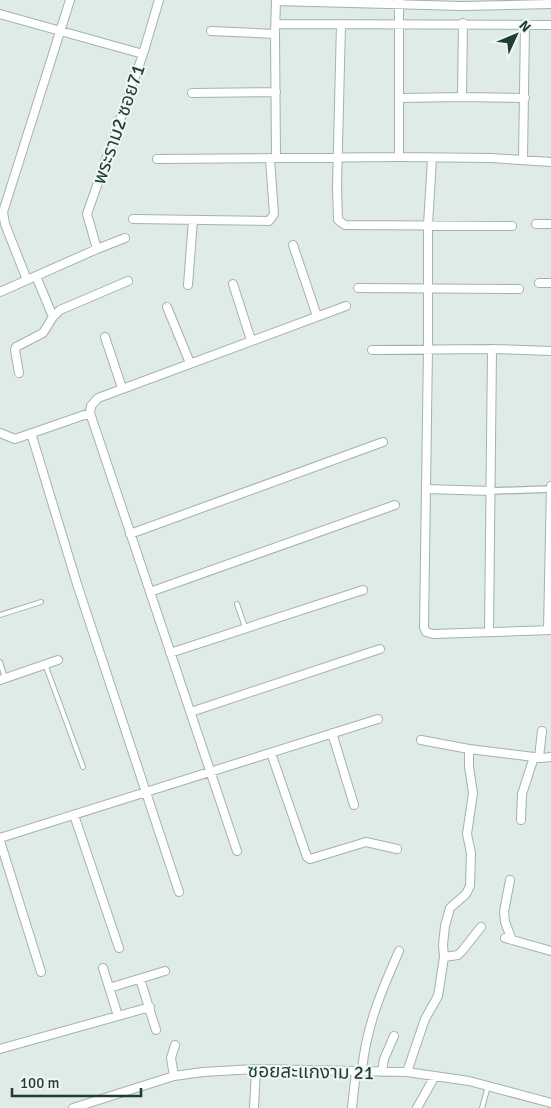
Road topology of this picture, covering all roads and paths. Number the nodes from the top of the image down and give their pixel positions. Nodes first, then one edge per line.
1 (70, 0) edge
2 (159, 0) edge
3 (276, 1) edge
4 (341, 1) edge
5 (399, 2) edge
6 (523, 2) edge
7 (462, 3) edge
8 (551, 4) edge
9 (0, 14) edge
10 (463, 23) junction
11 (276, 24) junction
12 (341, 24) junction
13 (399, 24) junction
14 (525, 24) junction
15 (551, 25) edge
16 (61, 30) junction
17 (211, 31) dead end
18 (275, 34) junction
19 (143, 54) junction
20 (276, 92) junction
21 (192, 93) dead end
22 (400, 98) junction
23 (462, 98) junction
24 (525, 98) junction
25 (338, 157) junction
26 (399, 157) junction
27 (273, 158) junction
28 (432, 158) junction
29 (158, 159) dead end
30 (523, 160) junction
31 (551, 162) edge
32 (133, 219) dead end
33 (193, 220) junction
34 (536, 224) dead end
35 (551, 224) edge
36 (428, 225) junction
37 (512, 226) dead end
38 (125, 238) dead end
39 (293, 245) dead end
40 (97, 249) junction
41 (36, 276) junction
42 (26, 280) junction
43 (128, 281) dead end
44 (539, 283) dead end
45 (551, 283) edge
46 (233, 284) dead end
47 (188, 285) dead end
48 (358, 288) dead end
49 (427, 288) junction
50 (519, 289) dead end
51 (0, 292) edge
52 (346, 306) dead end
53 (167, 307) dead end
54 (317, 316) junction
55 (53, 317) junction
56 (105, 337) dead end
57 (251, 340) junction
58 (428, 348) junction
59 (492, 349) junction
60 (372, 350) dead end
61 (551, 351) edge
62 (190, 363) junction
63 (19, 373) dead end
64 (122, 388) junction
65 (90, 413) junction
66 (0, 433) edge
67 (32, 433) junction
68 (383, 442) dead end
69 (551, 487) edge
70 (426, 490) junction
71 (491, 491) junction
72 (395, 505) dead end
73 (130, 534) junction
74 (363, 590) dead end
75 (150, 592) junction
76 (41, 602) dead end
77 (237, 604) dead end
78 (0, 615) edge
79 (246, 627) junction
80 (550, 630) edge
81 (489, 632) junction
82 (380, 650) dead end
83 (170, 653) junction
84 (58, 660) dead end
85 (0, 662) edge
86 (45, 664) junction
87 (2, 679) edge
88 (191, 712) junction
89 (378, 719) dead end
90 (542, 731) dead end
91 (332, 733) junction
92 (421, 740) dead end
93 (470, 749) junction
94 (271, 753) junction
95 (536, 757) junction
96 (551, 757) edge
97 (83, 768) dead end
98 (209, 772) junction
99 (147, 792) junction
100 (354, 805) dead end
101 (74, 815) junction
102 (521, 820) dead end
103 (0, 839) edge
104 (397, 849) dead end
105 (237, 851) dead end
106 (510, 880) dead end
107 (179, 892) dead end
108 (481, 927) dead end
109 (119, 948) dead end
110 (399, 951) dead end
111 (551, 952) edge
112 (444, 956) junction
113 (103, 968) dead end
114 (164, 971) dead end
115 (41, 972) dead end
116 (140, 979) junction
117 (109, 988) junction
118 (150, 1007) junction
119 (118, 1016) junction
120 (156, 1030) dead end
121 (394, 1036) dead end
122 (175, 1045) dead end
123 (0, 1049) edge
124 (256, 1069) junction
125 (359, 1071) junction
126 (382, 1072) junction
127 (407, 1072) junction
128 (174, 1076) junction
129 (435, 1076) junction
130 (488, 1086) junction
131 (546, 1104) edge
132 (73, 1108) edge
133 (254, 1108) edge
134 (352, 1108) edge
135 (417, 1108) edge
136 (482, 1108) edge

1 - 16 street
2 - 19 street, พระราม2 ซอย71
3 - 4 street
3 - 11 street
4 - 5 street
5 - 7 street
5 - 13 street
6 - 7 street
6 - 8 street
9 - 16 street
10 - 13 street
10 - 14 street
10 - 23 street
11 - 12 street
11 - 18 street
12 - 13 street
12 - 25 street
13 - 22 street
14 - 15 street
14 - 24 street
16 - 19 street
16 - 42 street
17 - 18 street
18 - 20 street
19 - 40 street, พระราม2 ซอย71
20 - 21 street
20 - 27 street
22 - 23 street
22 - 26 street
23 - 24 street
24 - 30 street
25 - 26 street
25 - 27 street
25 - 36 street
26 - 28 street
27 - 29 street
27 - 33 street
28 - 30 street
28 - 36 street
30 - 31 street
32 - 33 street
33 - 47 street
34 - 35 street
36 - 37 street
36 - 49 street
38 - 40 street
39 - 54 street
40 - 41 street
41 - 42 street
41 - 55 street
42 - 51 street
43 - 55 street
44 - 45 street
46 - 57 street
48 - 49 street
49 - 50 street
49 - 58 street
52 - 54 street
53 - 62 street
54 - 57 street
55 - 63 street
56 - 64 street
57 - 62 street
58 - 59 street
58 - 60 street
58 - 70 street
59 - 61 street
59 - 71 street
62 - 64 street
64 - 65 street
65 - 67 street
65 - 73 street
66 - 67 street
67 - 99 street
68 - 73 street
69 - 71 street
69 - 80 street
70 - 71 street
70 - 81 street
71 - 81 street
72 - 75 street
73 - 75 street
74 - 79 street
75 - 83 street
76 - 78 lane
77 - 79 lane
79 - 83 street
80 - 81 street
82 - 88 street
83 - 88 street
84 - 86 street
85 - 87 lane
86 - 87 street
86 - 97 lane
88 - 98 street
89 - 91 street
90 - 95 street
91 - 94 street
91 - 100 street
92 - 93 street
93 - 95 street
93 - 112 street
94 - 98 street
94 - 104 street
95 - 96 street
95 - 102 street
98 - 99 street
98 - 105 street
99 - 101 street
99 - 107 street
101 - 103 street
101 - 109 street
103 - 115 street
106 - 111 street
108 - 112 street
110 - 125 street
112 - 127 street
113 - 117 street
114 - 116 street
116 - 117 street
116 - 118 street
117 - 119 street
118 - 119 street
118 - 120 street
119 - 123 street
121 - 126 street
122 - 128 street
124 - 125 street, ซอยสะแกงาม 21
124 - 128 street, ซอยสะแกงาม 21
124 - 133 street
125 - 126 street, ซอยสะแกงาม 21
125 - 134 street
126 - 127 street, ซอยสะแกงาม 21
127 - 129 street, ซอยสะแกงาม 21
128 - 132 street, ซอยสะแกงาม 21
129 - 130 street, ซอยสะแกงาม 21
129 - 135 street
130 - 131 street, ซอยสะแกงาม 21
130 - 136 lane

